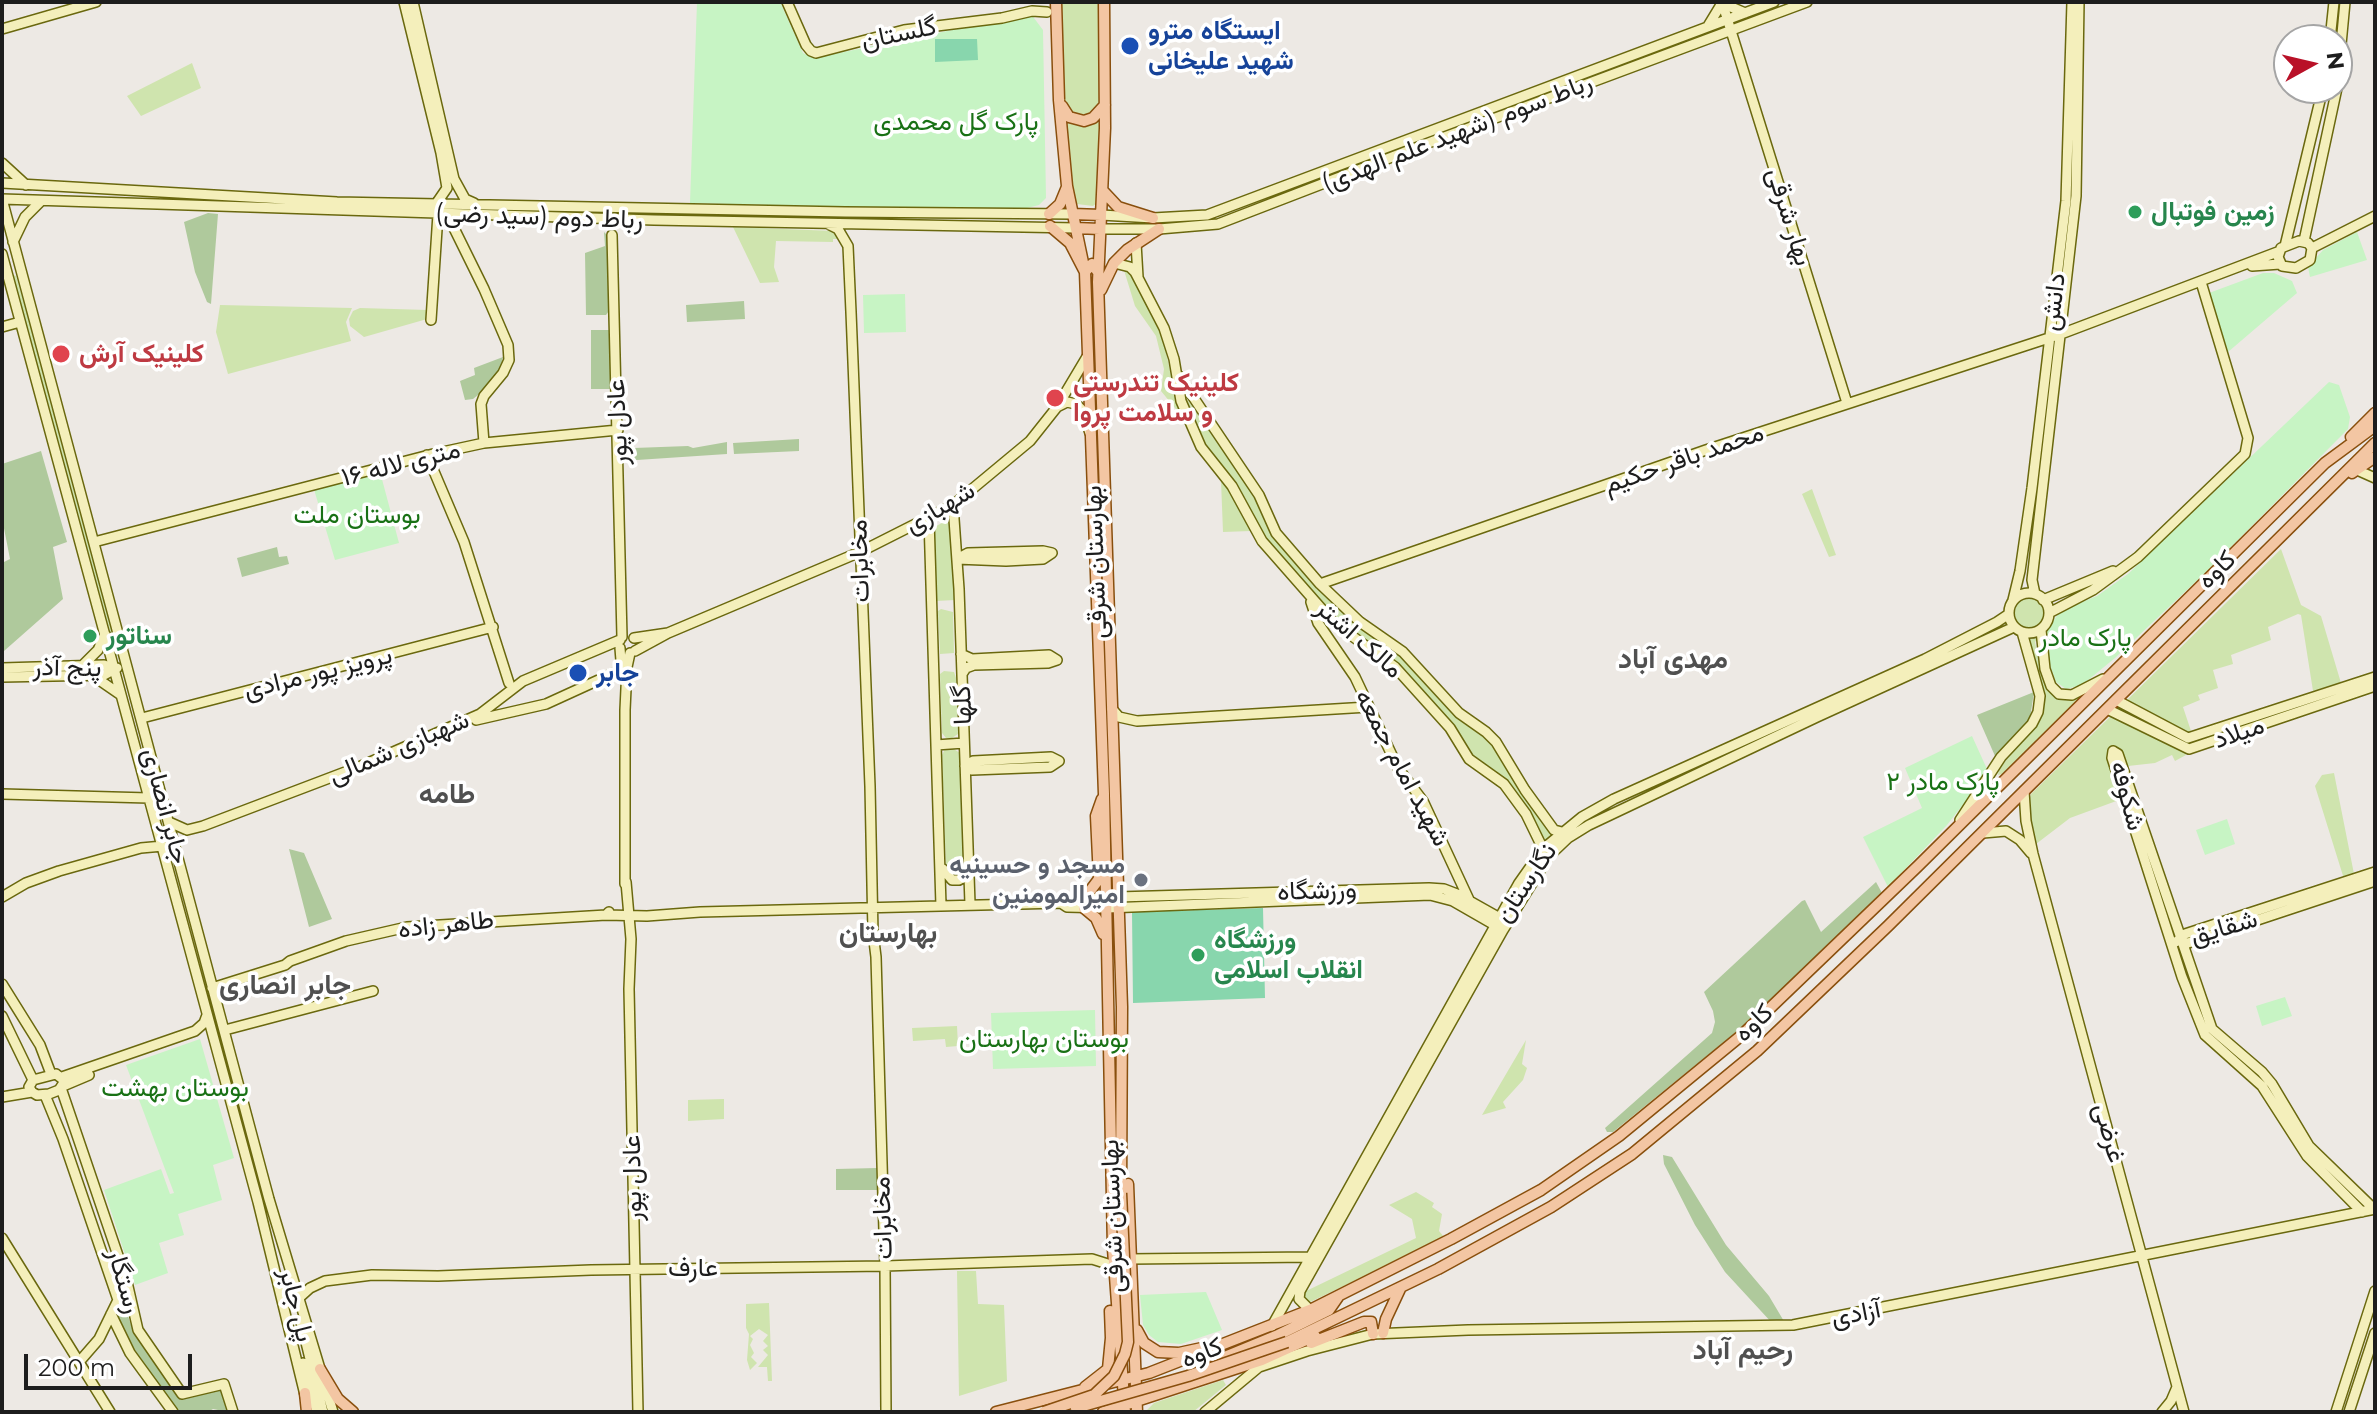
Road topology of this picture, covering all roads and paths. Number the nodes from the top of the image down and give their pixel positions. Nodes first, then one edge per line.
1 (96, 2) edge
2 (404, 2) edge
3 (413, 2) edge
4 (787, 2) edge
5 (1056, 2) edge
6 (1104, 2) edge
7 (1722, 2) edge
8 (1774, 2) edge
9 (1807, 2) edge
10 (2072, 2) edge
11 (2079, 2) edge
12 (2334, 2) edge
13 (2345, 2) edge
14 (1040, 7) edge
15 (1745, 13) junction
16 (2332, 24) edge
17 (2343, 24) edge
18 (1728, 25) junction
19 (1708, 27) junction
20 (2, 29) edge
21 (1057, 33) junction
22 (1709, 38) junction
23 (1736, 48) junction
24 (1537, 91) junction
25 (432, 100) junction
26 (1059, 100) junction
27 (1511, 100) junction
28 (1540, 102) junction
29 (1105, 104) junction
30 (2319, 104) edge
31 (2334, 104) edge
32 (1514, 111) junction
33 (2, 163) edge
34 (2, 183) edge
35 (26, 185) junction
36 (1067, 186) junction
37 (452, 188) junction
38 (145, 191) junction
39 (1103, 191) junction
40 (2, 199) edge
41 (40, 202) junction
42 (144, 205) junction
43 (477, 205) junction
44 (441, 211) junction
45 (514, 211) junction
46 (1049, 214) junction
47 (1073, 214) junction
48 (1005, 215) junction
49 (1101, 215) junction
50 (2375, 216) edge
51 (1129, 217) junction
52 (598, 218) junction
53 (1153, 218) junction
54 (624, 219) junction
55 (828, 224) junction
56 (865, 225) junction
57 (1005, 226) junction
58 (1050, 226) junction
59 (1076, 228) junction
60 (1100, 229) junction
61 (1159, 229) junction
62 (1128, 230) junction
63 (612, 235) junction
64 (13, 242) junction
65 (1136, 243) junction
66 (2308, 245) junction
67 (848, 246) junction
68 (2283, 248) junction
69 (2, 254) edge
70 (1114, 263) junction
71 (2280, 264) junction
72 (20, 268) junction
73 (1085, 272) junction
74 (1098, 272) junction
75 (7, 273) junction
76 (2218, 276) junction
77 (1138, 277) junction
78 (2201, 282) junction
79 (1099, 296) junction
80 (431, 320) dead end
81 (20, 322) junction
82 (2, 327) edge
83 (2061, 334) junction
84 (2050, 338) junction
85 (1088, 355) junction
86 (1176, 371) junction
87 (1847, 403) junction
88 (1057, 407) junction
89 (2375, 413) edge
90 (2375, 426) edge
91 (618, 430) junction
92 (1092, 438) junction
93 (484, 443) junction
94 (2375, 443) edge
95 (427, 455) junction
96 (2375, 457) edge
97 (2325, 463) junction
98 (2357, 470) junction
99 (2375, 478) edge
100 (2032, 482) junction
101 (2044, 482) junction
102 (2334, 485) junction
103 (953, 505) junction
104 (929, 519) junction
105 (94, 542) junction
106 (860, 552) junction
107 (1006, 556) dead end
108 (957, 559) junction
109 (2128, 565) junction
110 (1320, 584) junction
111 (1308, 595) junction
112 (2039, 597) junction
113 (2013, 600) junction
114 (2049, 613) junction
115 (2009, 614) junction
116 (1360, 622) junction
117 (493, 627) junction
118 (2018, 630) junction
119 (2041, 630) junction
120 (668, 633) junction
121 (105, 634) junction
122 (1349, 635) junction
123 (625, 640) junction
124 (632, 652) junction
125 (961, 654) junction
126 (83, 665) junction
127 (127, 665) junction
128 (2, 668) edge
129 (114, 669) junction
130 (624, 669) junction
131 (58, 671) junction
132 (962, 674) junction
133 (92, 675) junction
134 (2, 677) edge
135 (610, 677) junction
136 (2106, 677) junction
137 (2375, 677) edge
138 (509, 683) dead end
139 (623, 686) junction
140 (2375, 686) edge
141 (121, 695) junction
142 (500, 698) junction
143 (1845, 699) junction
144 (2116, 700) junction
145 (1833, 704) junction
146 (1368, 707) junction
147 (2128, 707) junction
148 (1112, 709) junction
149 (2107, 709) junction
150 (625, 710) junction
151 (509, 714) junction
152 (2282, 714) junction
153 (2121, 717) junction
154 (142, 718) junction
155 (1137, 721) junction
156 (1113, 730) junction
157 (964, 743) junction
158 (936, 745) junction
159 (1039, 762) dead end
160 (965, 766) junction
161 (2024, 791) junction
162 (2, 794) edge
163 (1104, 794) junction
164 (1622, 795) junction
165 (149, 798) junction
166 (2130, 802) dead end
167 (1626, 807) junction
168 (169, 822) junction
169 (1562, 832) junction
170 (1952, 832) junction
171 (1983, 833) junction
172 (161, 841) junction
173 (175, 845) junction
174 (1543, 849) junction
175 (2033, 854) junction
176 (941, 866) junction
177 (1453, 866) junction
178 (2375, 872) edge
179 (969, 874) junction
180 (2375, 881) edge
181 (2344, 887) junction
182 (1436, 888) junction
183 (2, 897) edge
184 (1470, 902) junction
185 (1113, 903) junction
186 (970, 904) junction
187 (1084, 904) junction
188 (941, 906) junction
189 (874, 907) junction
190 (628, 914) junction
191 (1502, 924) junction
192 (2176, 942) junction
193 (1107, 951) junction
194 (207, 962) junction
195 (226, 980) junction
196 (2, 984) edge
197 (213, 984) junction
198 (200, 988) junction
199 (373, 991) dead end
200 (219, 1008) junction
201 (207, 1015) junction
202 (2, 1016) edge
203 (225, 1030) junction
204 (213, 1038) junction
205 (51, 1074) junction
206 (62, 1084) junction
207 (31, 1086) junction
208 (1409, 1088) junction
209 (2, 1094) edge
210 (45, 1095) junction
211 (1122, 1131) junction
212 (264, 1200) junction
213 (2374, 1209) edge
214 (2362, 1212) junction
215 (2, 1238) edge
216 (1113, 1249) junction
217 (2142, 1255) junction
218 (1310, 1257) junction
219 (1092, 1259) junction
220 (1130, 1259) junction
221 (885, 1266) junction
222 (635, 1269) junction
223 (1114, 1270) junction
224 (295, 1279) junction
225 (325, 1281) junction
226 (127, 1282) junction
227 (1132, 1289) junction
228 (1400, 1289) junction
229 (2375, 1291) edge
230 (1339, 1295) junction
231 (300, 1297) junction
232 (1299, 1299) junction
233 (118, 1300) junction
234 (1116, 1301) junction
235 (1285, 1302) junction
236 (2373, 1303) edge
237 (1310, 1310) junction
238 (111, 1314) junction
239 (1135, 1320) junction
240 (1271, 1327) junction
241 (2375, 1333) edge
242 (1378, 1334) junction
243 (1231, 1342) junction
244 (1275, 1355) junction
245 (79, 1362) junction
246 (1167, 1366) junction
247 (320, 1369) junction
248 (1222, 1373) junction
249 (1128, 1381) junction
250 (2177, 1387) junction
251 (1086, 1390) junction
252 (1165, 1392) junction
253 (305, 1393) joint
254 (1074, 1393) junction
255 (1133, 1406) edge
256 (888, 1409) edge
257 (110, 1412) edge
258 (173, 1412) edge
259 (233, 1412) edge
260 (308, 1412) edge
261 (317, 1412) edge
262 (323, 1412) edge
263 (333, 1412) edge
264 (353, 1412) edge
265 (638, 1412) edge
266 (996, 1412) edge
267 (1044, 1412) edge
268 (1059, 1412) edge
269 (1096, 1412) edge
270 (1103, 1412) edge
271 (1205, 1412) edge
272 (2162, 1412) edge
273 (2172, 1412) edge
274 (2183, 1412) edge
275 (2336, 1412) edge
276 (2349, 1412) edge

1 - 20 street
2 - 25 street
3 - 25 street
4 - 14 street, گلستان
5 - 21 main road, بهارستان شرقی
6 - 29 main road, بهارستان شرقی
7 - 15 street
7 - 18 street, بهار شرقی
7 - 19 street
8 - 15 street, رباط سوم (شهید علم الهدی)
9 - 18 street, رباط سوم (شهید علم الهدی)
10 - 84 street, دانش
11 - 83 street, دانش
12 - 16 street
13 - 17 street
14 - 21 street
15 - 18 street, رباط سوم (شهید علم الهدی)
18 - 19 street, رباط سوم (شهید علم الهدی)
18 - 22 street, رباط سوم (شهید علم الهدی)
18 - 23 street, بهار شرقی
19 - 24 street, رباط سوم (شهید علم الهدی)
21 - 26 main road, بهارستان شرقی
22 - 23 street
22 - 28 street, رباط سوم (شهید علم الهدی)
23 - 87 street, بهار شرقی
24 - 27 street, رباط سوم (شهید علم الهدی)
24 - 28 street
25 - 37 street
26 - 29 main road
26 - 36 main road, بهارستان شرقی
27 - 32 street
27 - 53 street, رباط سوم (شهید علم الهدی)
28 - 32 street, رباط سوم (شهید علم الهدی)
29 - 39 main road, بهارستان شرقی
30 - 68 street
31 - 66 street
32 - 61 street, رباط سوم (شهید علم الهدی)
33 - 35 street
34 - 35 street, رباط دوم (سید رضی)
35 - 38 street, رباط دوم (سید رضی)
36 - 46 main road
36 - 47 main road, بهارستان شرقی
37 - 43 street
37 - 44 street
38 - 42 street
38 - 44 street, رباط دوم (سید رضی)
39 - 49 main road, بهارستان شرقی
39 - 53 main road
40 - 41 street, رباط دوم (سید رضی)
40 - 64 street, جابر انصاری
41 - 42 street, رباط دوم (سید رضی)
41 - 64 street
42 - 44 street, رباط دوم (سید رضی)
43 - 44 street, رباط دوم (سید رضی)
43 - 45 street, رباط دوم (سید رضی)
44 - 45 street, رباط دوم (سید رضی)
44 - 80 street
44 - 93 street
45 - 48 street, رباط دوم (سید رضی)
45 - 52 street, رباط دوم (سید رضی)
46 - 47 street, رباط دوم (سید رضی)
46 - 48 street, رباط دوم (سید رضی)
47 - 49 main road
47 - 59 main road, بهارستان شرقی
48 - 57 street
49 - 51 street, رباط سوم (شهید علم الهدی)
49 - 60 main road, بهارستان شرقی
50 - 66 street
51 - 53 street, رباط سوم (شهید علم الهدی)
51 - 62 street
52 - 54 street, رباط دوم (سید رضی)
52 - 63 street
54 - 55 street, رباط دوم (سید رضی)
54 - 63 street
55 - 56 street, رباط دوم (سید رضی)
55 - 67 street
56 - 57 street, رباط دوم (سید رضی)
56 - 67 street
57 - 58 street, رباط دوم (سید رضی)
58 - 59 street, رباط دوم (سید رضی)
58 - 73 main road
59 - 60 main road
59 - 73 main road, بهارستان شرقی
60 - 62 street, رباط سوم (شهید علم الهدی)
60 - 74 main road, بهارستان شرقی
61 - 62 street, رباط سوم (شهید علم الهدی)
61 - 65 main road
63 - 91 street, عادل پور
64 - 72 street, جابر انصاری
65 - 70 main road
65 - 77 street
66 - 68 street
66 - 71 street
67 - 106 street, مخابرات
68 - 71 street
68 - 76 street
69 - 75 street, جابر انصاری
70 - 77 street
70 - 79 main road
71 - 76 street
72 - 75 street
72 - 105 street, جابر انصاری
73 - 74 main road
73 - 85 main road, بهارستان شرقی
74 - 79 main road, بهارستان شرقی
75 - 81 street, جابر انصاری
76 - 78 street, محمد باقر حکیم
77 - 86 street, مالک اشتر
78 - 83 street, محمد باقر حکیم
78 - 109 street
79 - 148 main road, بهارستان شرقی
81 - 82 street
81 - 121 street, جابر انصاری
83 - 84 street, محمد باقر حکیم
83 - 101 street, دانش
84 - 87 street, محمد باقر حکیم
84 - 100 street, دانش
85 - 88 street, شهبازی
85 - 92 main road, بهارستان شرقی
86 - 110 street, مالک اشتر
86 - 111 street, مالک اشتر
87 - 110 street, محمد باقر حکیم
88 - 92 street
88 - 103 street, شهبازی
89 - 97 main road
90 - 97 main road, کاوه
91 - 93 street, ۱۶ متری لاله
91 - 123 street, عادل پور
92 - 163 main road, بهارستان شرقی
93 - 95 street, ۱۶ متری لاله
94 - 102 main road
95 - 105 street, ۱۶ متری لاله
95 - 117 street
96 - 98 main road
97 - 136 main road, کاوه
98 - 99 street
98 - 102 main road
100 - 101 street
100 - 113 street, دانش
101 - 112 street, دانش
102 - 144 main road, کاوه
103 - 104 street, شهبازی
103 - 108 street, گلها
104 - 106 street, شهبازی
104 - 158 street, گلها
105 - 127 street, جابر انصاری
106 - 120 street, شهبازی
106 - 189 street, مخابرات
107 - 108 street
108 - 125 street, گلها
109 - 112 street
109 - 114 street
110 - 116 street, مالک اشتر
111 - 122 street, مالک اشتر
111 - 146 street, شهید امام جمعه
112 - 113 street
112 - 114 street
113 - 115 street
114 - 119 street
115 - 118 street
115 - 143 street, نگارستان
116 - 122 street
116 - 169 street, مالک اشتر
117 - 138 street
117 - 154 street, پرویز پور مرادی
118 - 119 street
118 - 143 street, نگارستان
118 - 170 street
119 - 136 street
120 - 123 street, شهبازی
120 - 124 street, شهبازی
121 - 126 street
121 - 129 street, جابر انصاری
122 - 174 street, مالک اشتر
123 - 124 street
123 - 124 street
123 - 130 street
123 - 142 street, شهبازی شمالی
124 - 130 street
125 - 132 street, گلها
125 - 132 street
126 - 129 street, پنج آذر
126 - 131 street, پنج آذر
127 - 129 street
127 - 154 street, جابر انصاری
128 - 131 street, پنج آذر
129 - 133 street, پنج آذر
129 - 141 street, جابر انصاری
130 - 135 street, شهبازی شمالی
130 - 139 street
130 - 150 street
131 - 133 street, پنج آذر
131 - 134 street, پنج آذر
132 - 157 street, گلها
133 - 141 street
135 - 139 street
135 - 151 street, شهبازی شمالی
136 - 170 main road, کاوه
137 - 152 street, میلاد
139 - 150 street
140 - 152 street, میلاد
141 - 165 street, جابر انصاری
142 - 151 street
142 - 168 street, شهبازی شمالی
143 - 145 street, نگارستان
144 - 147 street, میلاد
144 - 149 main road, کاوه
145 - 164 street, نگارستان
145 - 167 street, نگارستان
146 - 155 street
146 - 177 street, شهید امام جمعه
147 - 152 street, میلاد
147 - 153 street
148 - 155 street
148 - 156 main road, بهارستان شرقی
149 - 153 street, میلاد
149 - 161 main road, کاوه
150 - 190 street, عادل پور
151 - 173 street, شهبازی شمالی
152 - 153 street, میلاد
154 - 168 street, جابر انصاری
155 - 156 street
156 - 185 main road, بهارستان شرقی
157 - 158 street
157 - 160 street, گلها
158 - 176 street, گلها
159 - 160 street
160 - 179 street, گلها
161 - 171 main road, کاوه
161 - 175 street, غرضی
162 - 165 street
163 - 185 main road, بهارستان شرقی
163 - 187 main road
164 - 167 street
164 - 169 street, نگارستان
165 - 172 street, جابر انصاری
166 - 192 street, شکوفه
167 - 191 street, نگارستان
168 - 173 street, جابر انصاری
169 - 174 street, نگارستان
170 - 230 main road, کاوه
171 - 175 street
171 - 228 main road, کاوه
172 - 183 street
172 - 198 street, جابر انصاری
173 - 194 street, جابر انصاری
174 - 191 street, نگارستان
175 - 217 street, غرضی
176 - 179 street
176 - 188 street, گلها
177 - 182 street
177 - 184 street, شهید امام جمعه
178 - 181 street, شقایق
179 - 186 street, گلها
180 - 181 street, شقایق
181 - 192 street, شقایق
182 - 184 street, ورزشگاه
182 - 185 street, ورزشگاه
184 - 191 street, ورزشگاه
185 - 187 street, طاهر زاده
185 - 191 street, ورزشگاه
185 - 193 main road, بهارستان شرقی
185 - 211 main road, بهارستان شرقی
186 - 187 street, طاهر زاده
186 - 188 street, طاهر زاده
187 - 193 main road
188 - 189 street, طاهر زاده
189 - 190 street, طاهر زاده
189 - 221 street, مخابرات
190 - 195 street, طاهر زاده
190 - 222 street, عادل پور
191 - 208 street, نگارستان
192 - 213 street, شکوفه
192 - 214 street, شکوفه
193 - 216 main road, بهارستان شرقی
194 - 195 street
194 - 197 street, جابر انصاری
195 - 197 street, طاهر زاده
195 - 200 street
196 - 205 street
197 - 198 street, طاهر زاده
197 - 200 street, جابر انصاری
198 - 201 street, جابر انصاری
199 - 203 street
200 - 203 street, جابر انصاری
201 - 204 street, جابر انصاری
201 - 206 street
202 - 207 street
203 - 212 street, جابر انصاری
204 - 206 street
204 - 212 street, جابر انصاری
205 - 206 street
205 - 207 street
206 - 210 street
206 - 226 street, رستگار
207 - 209 street
207 - 210 street
208 - 218 street, نگارستان
208 - 232 street, نگارستان
210 - 233 street
211 - 220 main road, بهارستان شرقی
211 - 267 main road, بهارستان شرقی, bridge
212 - 224 street, جابر انصاری
212 - 253 street, جابر انصاری
212 - 261 street, پل جابر
212 - 262 street, پل جابر
213 - 214 street, آزادی
214 - 217 street, آزادی
215 - 245 street
216 - 219 street
216 - 223 main road, بهارستان شرقی
217 - 242 street, آزادی
217 - 250 street, غرضی
218 - 220 street
218 - 235 street, نگارستان
219 - 221 street, عارف
219 - 223 street
220 - 227 main road, بهارستان شرقی
221 - 222 street, عارف
221 - 256 street, مخابرات
222 - 225 street, عارف
222 - 265 street, عادل پور
223 - 234 main road, بهارستان شرقی
223 - 254 main road
224 - 225 street
224 - 231 street, جابر انصاری
225 - 231 street, عارف
226 - 233 street
226 - 259 street, رستگار
227 - 234 main road
227 - 239 main road, بهارستان شرقی
228 - 242 main road
228 - 244 main road
228 - 268 main road, کاوه, bridge
229 - 236 street
230 - 237 main road, کاوه
230 - 248 main road
231 - 247 street, جابر انصاری
232 - 235 street
232 - 237 street
233 - 238 street
234 - 249 main road, بهارستان شرقی
235 - 240 street, نگارستان
236 - 275 street
237 - 240 main road, کاوه
238 - 245 street
238 - 258 street
239 - 243 main road
239 - 249 main road, بهارستان شرقی
240 - 243 main road, کاوه
241 - 276 street
242 - 244 main road
242 - 271 street, آزادی
243 - 246 main road, کاوه
244 - 248 main road
245 - 257 street
246 - 249 main road, کاوه
246 - 252 main road
247 - 263 street, جابر انصاری
247 - 264 main road
248 - 252 main road
249 - 251 main road, کاوه
249 - 255 main road
250 - 272 street
250 - 274 street, غرضی
251 - 254 main road, کاوه
251 - 269 main road
252 - 255 main road
253 - 260 main road
254 - 266 main road, کاوه
255 - 270 main road
273 - 274 street

